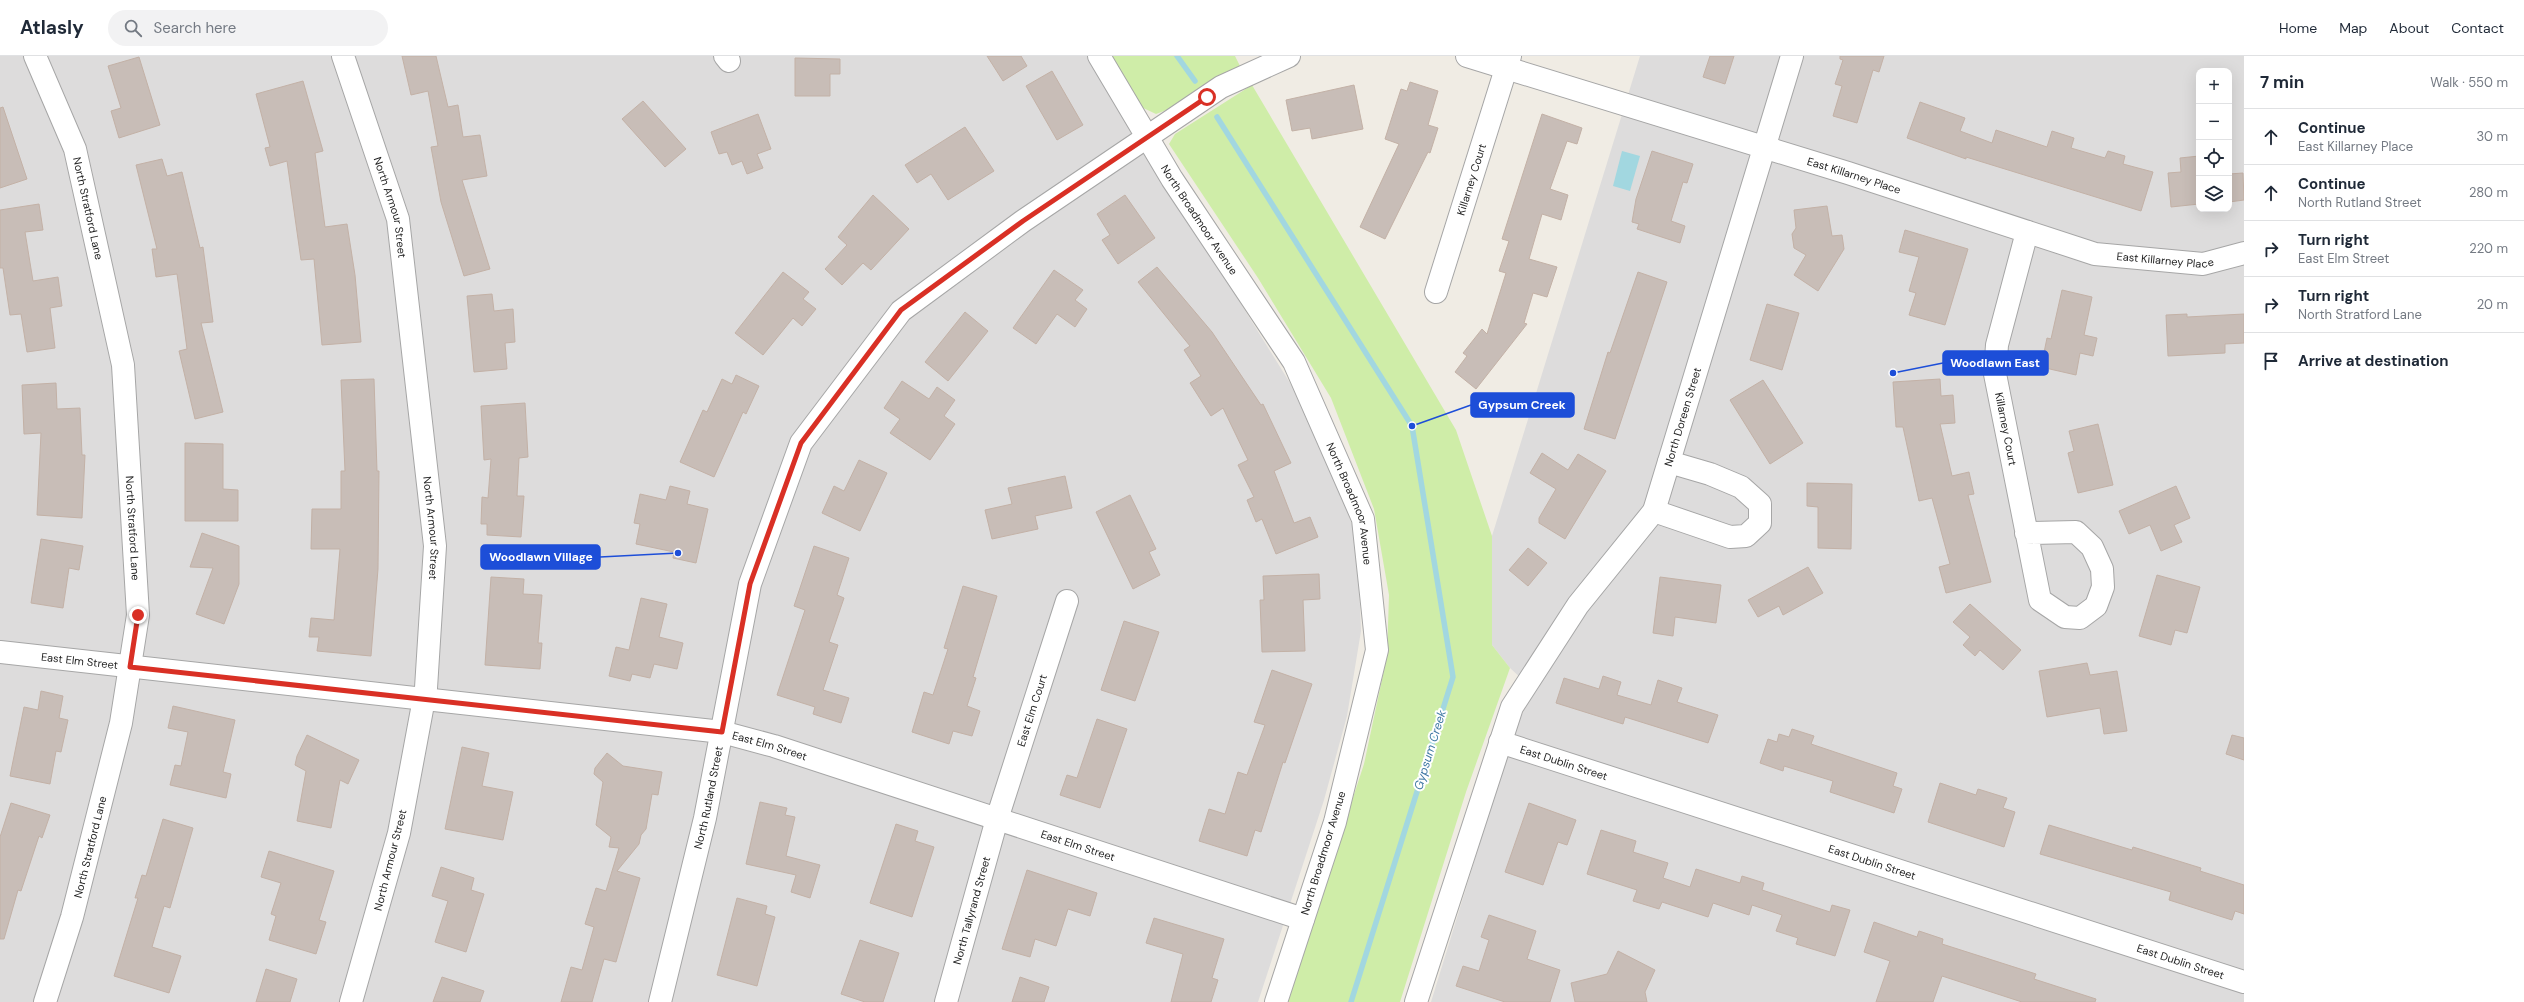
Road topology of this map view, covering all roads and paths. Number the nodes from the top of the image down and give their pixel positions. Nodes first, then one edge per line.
1 (35, 56) edge
2 (343, 56) edge
3 (1099, 56) edge
4 (1289, 56) edge
5 (1467, 56) edge
6 (1792, 56) edge
7 (1508, 62) edge
8 (1147, 138) junction
9 (1765, 147) junction
10 (2027, 232) junction
11 (2244, 253) edge
12 (1436, 292) dead end
13 (1669, 462) junction
14 (1654, 511) junction
15 (2026, 533) dead end
16 (1067, 601) dead end
17 (0, 652) edge
18 (130, 667) junction
19 (424, 700) junction
20 (722, 732) junction
21 (1500, 742) junction
22 (997, 819) junction
23 (1303, 919) junction
24 (2244, 982) edge
25 (45, 1002) edge
26 (351, 1002) edge
27 (660, 1002) edge
28 (946, 1002) edge
29 (1276, 1002) edge
30 (1416, 1002) edge

1 - 18 street, North Stratford Lane
2 - 19 street, North Armour Street
3 - 8 street, North Broadmoor Avenue
4 - 8 street
5 - 7 street, East Killarney Place
6 - 9 street, North Doreen Street
7 - 9 street, East Killarney Place
7 - 12 street, Killarney Court
8 - 20 street, North Rutland Street
8 - 23 street, North Broadmoor Avenue
9 - 10 street, East Killarney Place
9 - 13 street, North Doreen Street
10 - 11 street, East Killarney Place
10 - 15 street, Killarney Court
13 - 14 street, North Doreen Street
13 - 14 street
14 - 21 street, North Doreen Street
16 - 22 street, East Elm Court
17 - 18 street, East Elm Street
18 - 19 street, East Elm Street
18 - 25 street, North Stratford Lane
19 - 20 street, East Elm Street
19 - 26 street, North Armour Street
20 - 22 street, East Elm Street
20 - 27 street, North Rutland Street
21 - 24 street, East Dublin Street
21 - 30 street
22 - 23 street, East Elm Street
22 - 28 street, North Tallyrand Street
23 - 29 street, North Broadmoor Avenue

